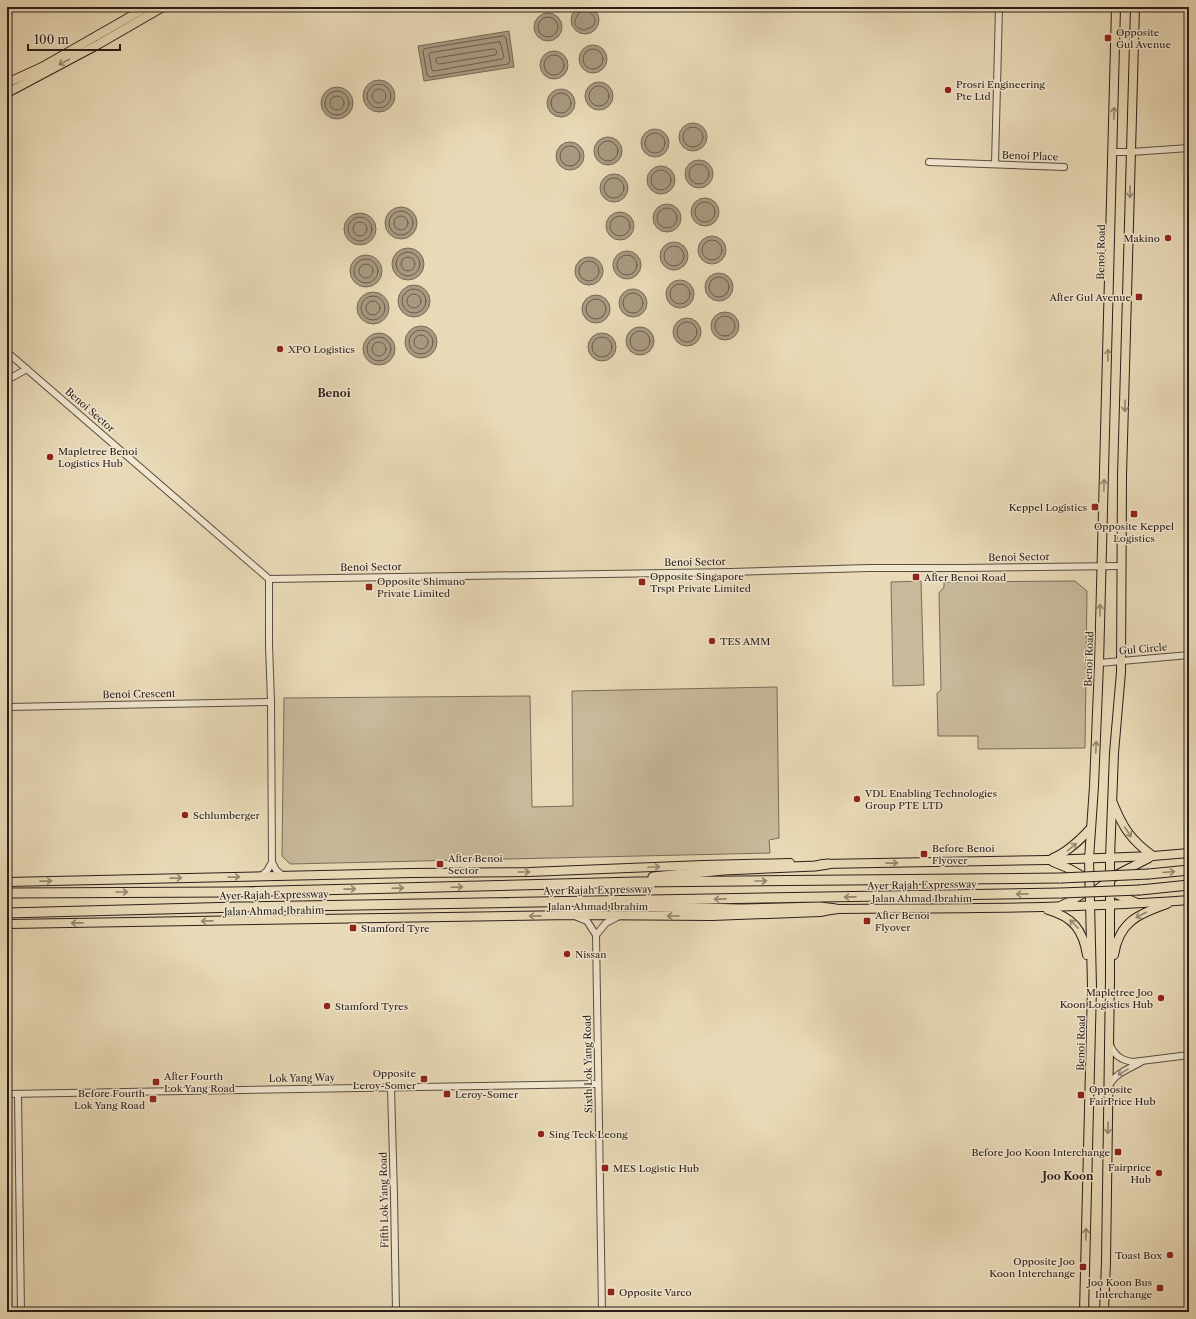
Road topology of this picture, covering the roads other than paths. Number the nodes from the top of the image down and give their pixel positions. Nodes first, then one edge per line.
1 (147, 7) edge
2 (163, 7) edge
3 (1000, 7) edge
4 (1116, 7) edge
5 (1135, 7) edge
6 (7, 83) edge
7 (7, 92) edge
8 (1189, 148) edge
9 (1113, 152) junction
10 (1131, 152) junction
11 (929, 162) dead end
12 (995, 164) junction
13 (1064, 167) dead end
14 (7, 352) edge
15 (28, 369) junction
16 (7, 380) edge
17 (1102, 566) junction
18 (1122, 566) junction
19 (269, 579) junction
20 (1189, 655) edge
21 (1121, 661) junction
22 (1099, 663) junction
23 (271, 702) junction
24 (7, 707) edge
25 (1112, 800) junction
26 (1091, 828) junction
27 (1189, 853) edge
28 (1153, 856) junction
29 (1110, 858) junction
30 (1089, 859) junction
31 (1048, 860) junction
32 (272, 862) junction
33 (828, 864) junction
34 (1189, 870) edge
35 (1110, 875) junction
36 (261, 876) junction
37 (283, 876) junction
38 (7, 882) edge
39 (638, 882) junction
40 (1094, 885) junction
41 (1189, 885) edge
42 (1110, 891) junction
43 (7, 893) edge
44 (1189, 900) edge
45 (1177, 901) junction
46 (563, 902) junction
47 (1138, 903) junction
48 (1110, 904) junction
49 (1090, 905) junction
50 (1040, 907) junction
51 (1056, 907) junction
52 (836, 909) junction
53 (7, 913) edge
54 (574, 915) junction
55 (619, 916) junction
56 (7, 924) edge
57 (596, 935) junction
58 (1110, 976) junction
59 (1092, 987) junction
60 (1109, 1044) junction
61 (1189, 1055) edge
62 (1142, 1061) junction
63 (598, 1084) junction
64 (1108, 1087) junction
65 (391, 1088) junction
66 (7, 1094) edge
67 (18, 1094) junction
68 (21, 1312) edge
69 (396, 1312) edge
70 (602, 1312) edge
71 (1084, 1312) edge
72 (1104, 1312) edge

1 - 6 main road
2 -> 7 main road
3 - 12 street, Benoi Place
9 -> 4 main road, Benoi Road
5 - 10 main road
8 - 10 street
9 - 10 street
17 -> 9 main road, Benoi Road
10 -> 18 main road
11 - 12 street, Benoi Place
12 - 13 street, Benoi Place
14 - 15 street, Benoi Sector
15 - 16 street
15 - 19 street, Benoi Sector
17 - 18 street, Benoi Sector
17 - 19 street, Benoi Sector
22 -> 17 main road, Benoi Road
18 - 21 main road
19 - 23 street
20 - 21 street, Gul Circle
21 - 22 street, Gul Circle
21 - 25 main road
26 -> 22 main road, Benoi Road
23 - 24 street, Benoi Crescent
23 - 32 street
25 -> 28 main road
25 - 29 main road
26 - 30 main road, Benoi Road
31 -> 26 main road
27 - 28 main road
28 - 29 main road
28 - 35 main road
29 - 30 main road
29 - 35 main road
30 - 31 main road
30 - 40 main road, Benoi Road
33 -> 31 main road
31 - 40 main road
32 - 36 street
32 - 37 street
37 -> 33 main road
33 - 39 highway
39 -> 34 highway, Ayer Rajah Expressway, bridge
35 - 40 main road
35 - 42 main road
36 - 37 main road
38 -> 36 main road
43 -> 39 highway, Ayer Rajah Expressway
40 - 42 main road
40 - 48 main road
40 - 49 main road, Benoi Road
40 - 51 main road
41 -> 46 highway, Ayer Rajah Expressway, bridge
42 - 47 main road
42 - 48 main road
44 - 45 main road, Jalan Ahmad Ibrahim
45 - 47 main road, Jalan Ahmad Ibrahim
45 -> 58 main road
46 - 52 highway
46 - 53 highway, Ayer Rajah Expressway
47 - 48 main road, Jalan Ahmad Ibrahim
48 - 49 main road, Jalan Ahmad Ibrahim
48 - 58 main road
49 - 51 main road, Jalan Ahmad Ibrahim
49 - 59 main road, Benoi Road
50 - 51 main road, Jalan Ahmad Ibrahim
50 - 52 main road, Jalan Ahmad Ibrahim
59 -> 50 main road
52 -> 55 main road, Jalan Ahmad Ibrahim
54 - 55 main road, Jalan Ahmad Ibrahim
54 -> 56 main road, Jalan Ahmad Ibrahim
54 - 57 street
55 - 57 street
57 - 63 street, Sixth Lok Yang Road
58 - 60 main road
71 -> 59 main road, Benoi Road
60 - 62 street
60 - 64 main road
61 - 62 street
62 -> 64 street
63 - 65 street, Lok Yang Way
63 - 70 street, Sixth Lok Yang Road
64 -> 72 main road
65 - 67 street, Lok Yang Way
65 - 69 street, Fifth Lok Yang Road
66 - 67 street, Lok Yang Way
67 - 68 street

